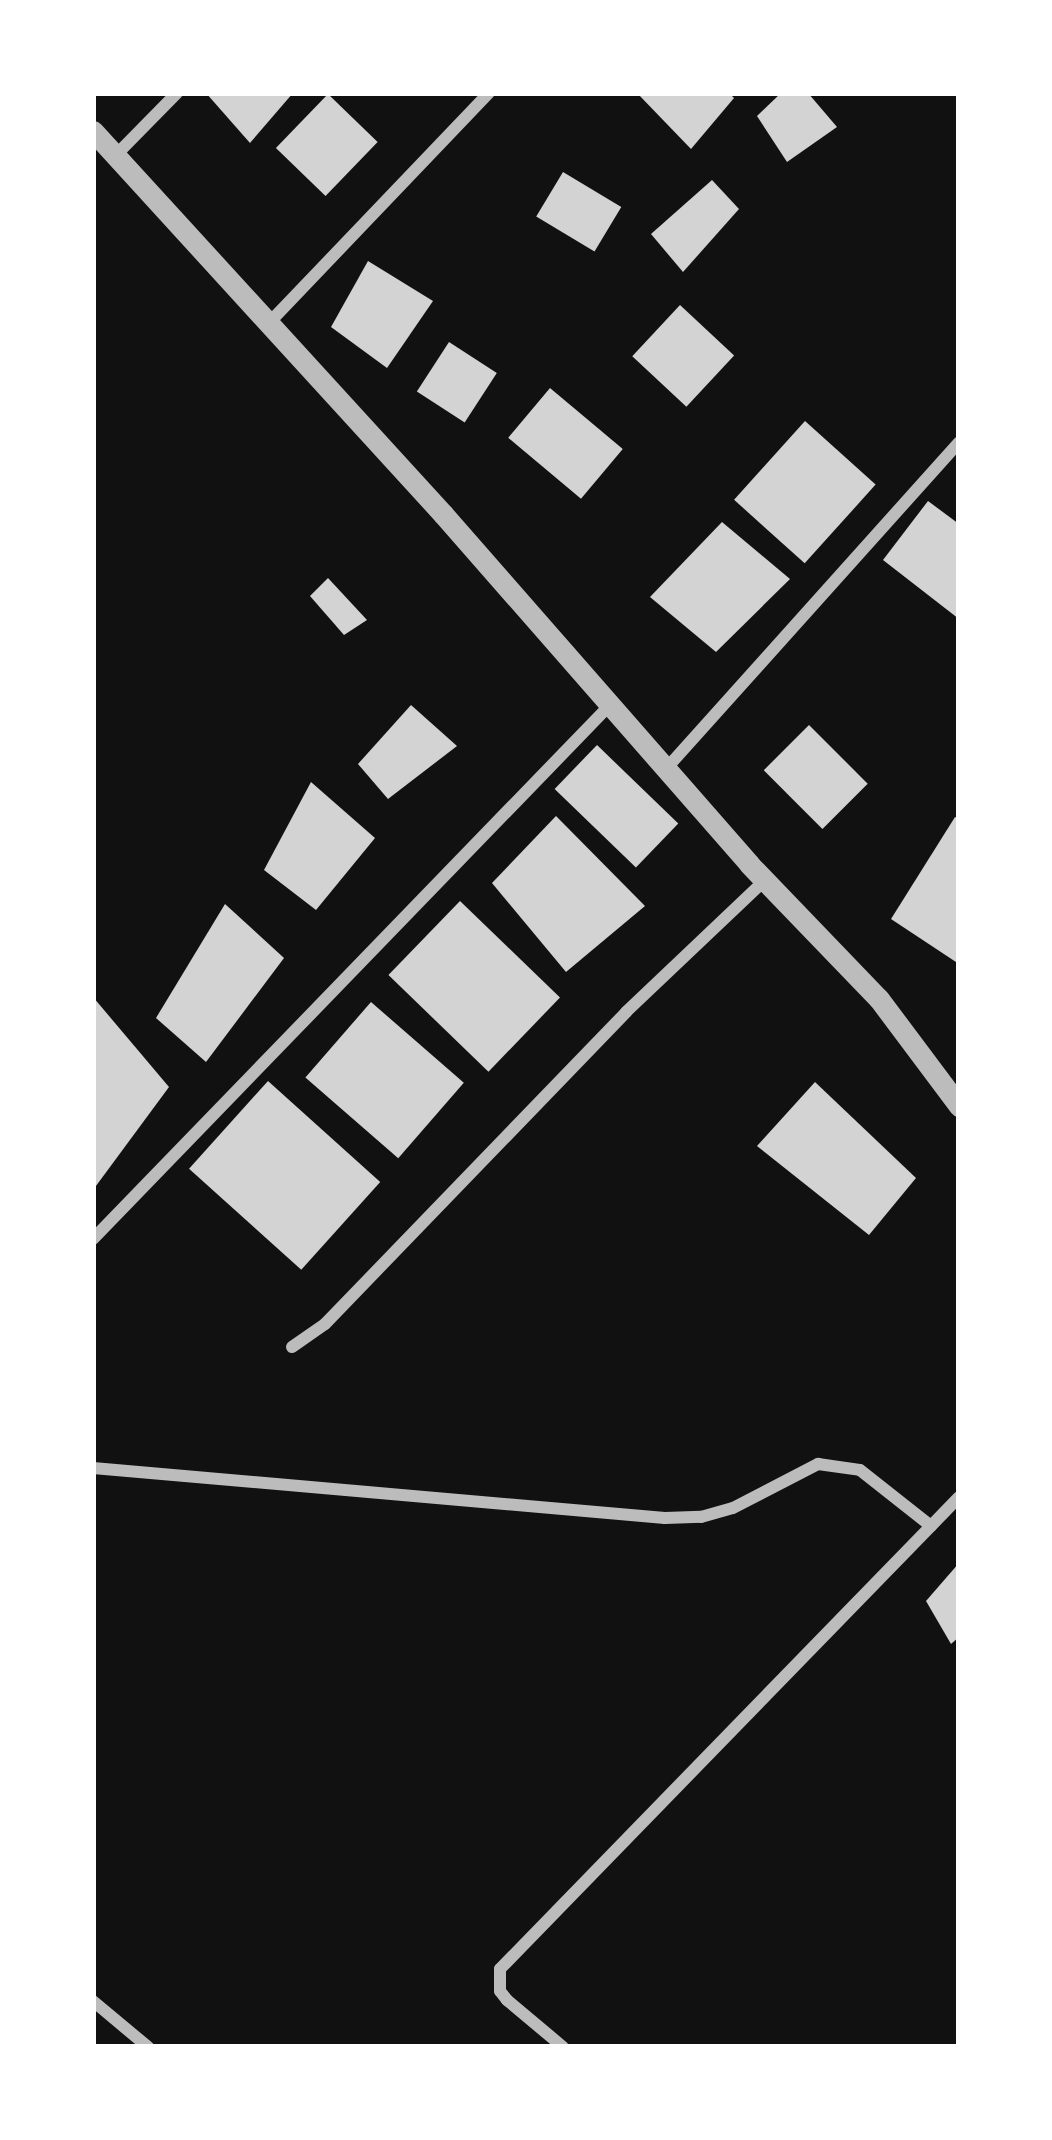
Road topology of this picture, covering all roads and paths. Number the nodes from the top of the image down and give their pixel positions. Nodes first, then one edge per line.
1 (177, 93) edge
2 (489, 93) edge
3 (93, 130) edge
4 (115, 156) junction
5 (268, 324) junction
6 (959, 442) edge
7 (610, 705) junction
8 (665, 770) junction
9 (765, 880) junction
10 (959, 1106) edge
11 (93, 1239) edge
12 (292, 1347) dead end
13 (93, 1468) edge
14 (959, 1497) edge
15 (931, 1526) junction
16 (93, 2001) edge
17 (148, 2047) edge
18 (563, 2047) edge

1 - 4 street
2 - 5 street
3 - 4 street
4 - 5 street
5 - 7 street
6 - 8 street
7 - 8 street
7 - 11 street
8 - 9 street
9 - 10 street
9 - 12 street
13 - 15 street
14 - 15 street
15 - 18 street
16 - 17 street

